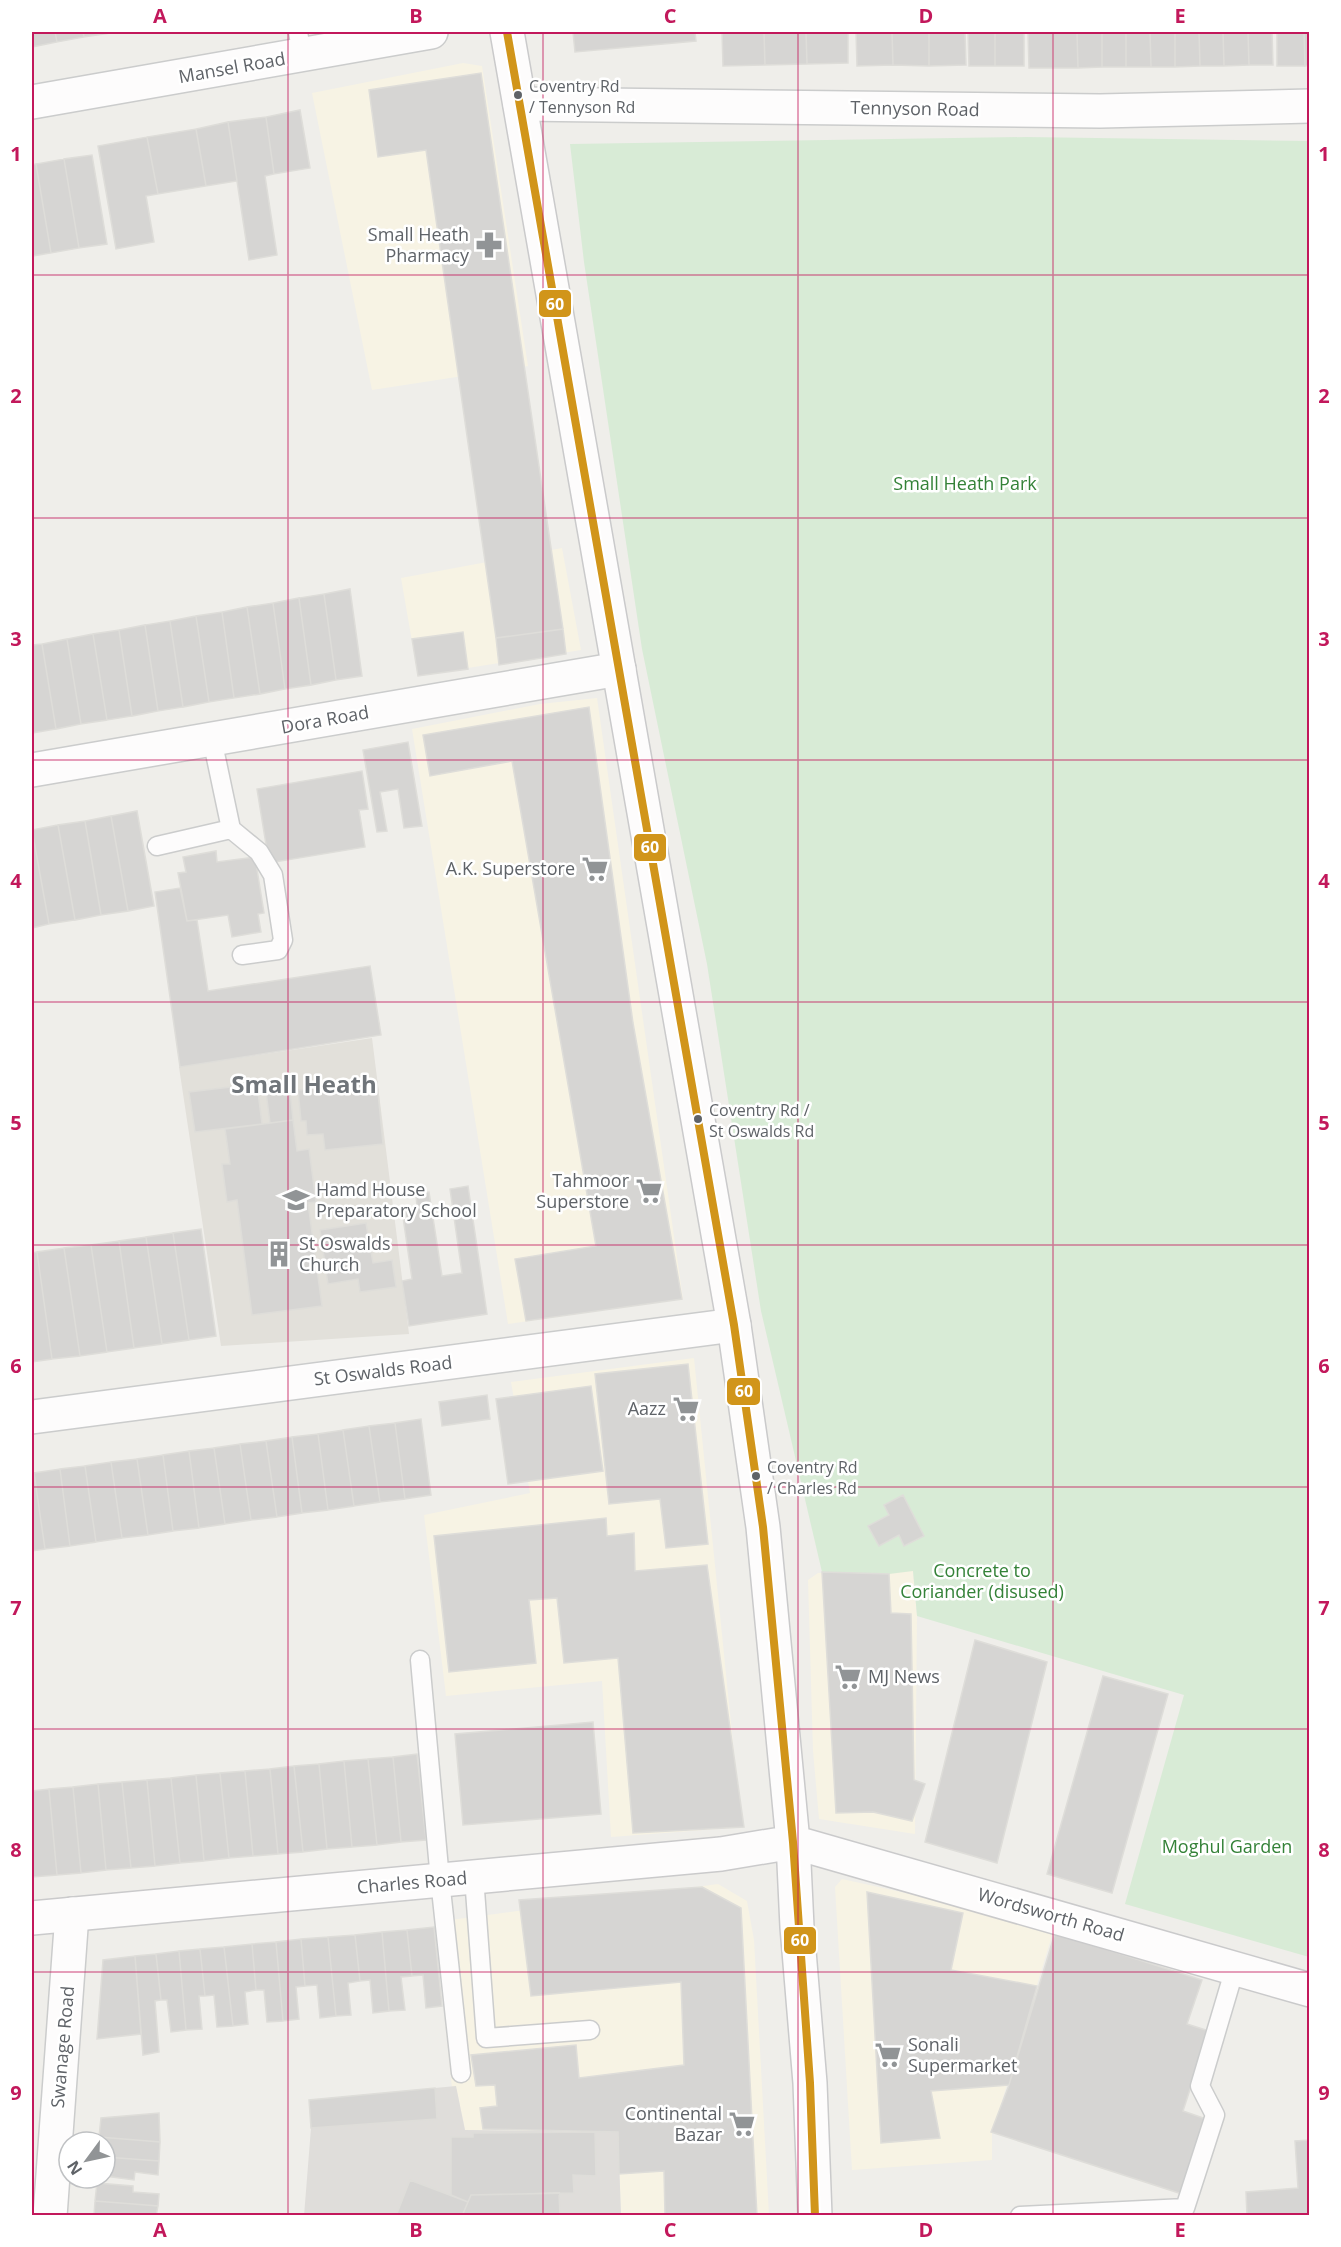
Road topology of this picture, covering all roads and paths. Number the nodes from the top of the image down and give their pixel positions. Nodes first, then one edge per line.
1 (431, 32) edge
2 (507, 32) edge
3 (300, 43) edge
4 (32, 102) edge
5 (520, 104) junction
6 (1310, 106) edge
7 (619, 669) junction
8 (212, 739) junction
9 (32, 770) edge
10 (231, 829) junction
11 (157, 846) dead end
12 (242, 955) dead end
13 (734, 1325) junction
14 (32, 1416) edge
15 (420, 1660) dead end
16 (793, 1842) junction
17 (474, 1877) junction
18 (440, 1880) junction
19 (72, 1914) junction
20 (32, 1918) edge
21 (1235, 1968) junction
22 (1310, 1990) edge
23 (590, 2030) dead end
24 (462, 2073) dead end
25 (50, 2216) edge
26 (815, 2216) edge
27 (1020, 2216) edge

1 - 3 street, Mansel Road
2 - 5 street
3 - 4 street, Mansel Road
5 - 6 street, Tennyson Road
5 - 7 street
7 - 8 street, Dora Road
7 - 13 street
8 - 9 street, Dora Road
8 - 10 lane
10 - 11 lane
10 - 12 lane
13 - 14 street, St Oswalds Road
13 - 16 street
15 - 18 lane
16 - 17 street, Charles Road
16 - 21 street, Wordsworth Road
16 - 26 street
17 - 18 street, Charles Road
17 - 23 lane
18 - 19 street, Charles Road
18 - 24 lane
19 - 20 street, Charles Road
19 - 25 street, Swanage Road
21 - 22 street, Wordsworth Road
21 - 27 lane

